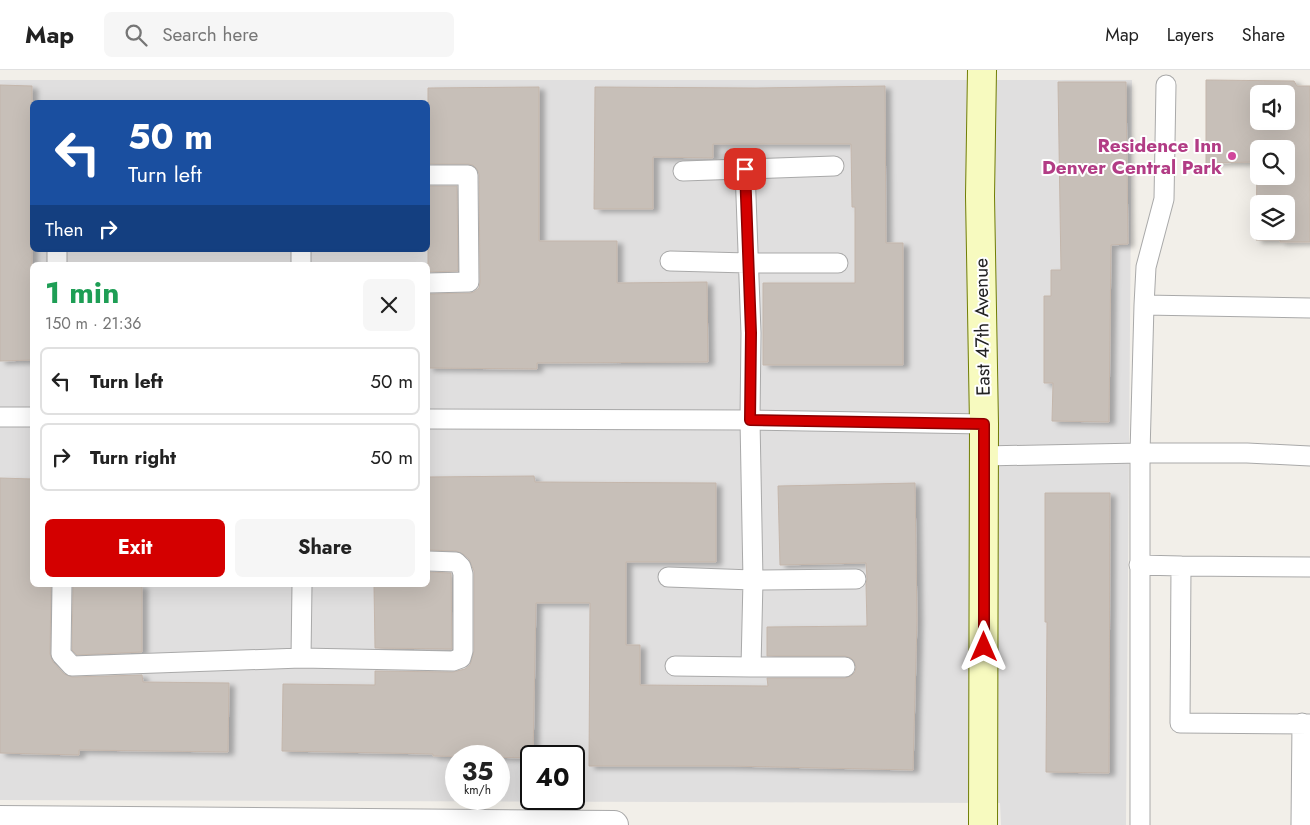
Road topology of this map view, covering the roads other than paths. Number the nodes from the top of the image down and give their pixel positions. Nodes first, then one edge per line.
1 (982, 70) edge
2 (1166, 84) dead end
3 (834, 166) dead end
4 (745, 169) junction
5 (683, 171) dead end
6 (430, 175) edge
7 (670, 261) dead end
8 (748, 263) junction
9 (838, 263) dead end
10 (430, 283) edge
11 (1144, 305) junction
12 (1310, 308) edge
13 (0, 416) edge
14 (30, 417) edge
15 (430, 419) edge
16 (750, 420) junction
17 (984, 424) junction
18 (1140, 453) junction
19 (984, 456) junction
20 (1310, 456) edge
21 (430, 561) edge
22 (1139, 565) junction
23 (1181, 566) junction
24 (1310, 567) edge
25 (668, 577) dead end
26 (856, 579) dead end
27 (753, 580) junction
28 (62, 587) edge
29 (302, 587) edge
30 (301, 658) junction
31 (675, 666) dead end
32 (751, 667) junction
33 (845, 667) dead end
34 (1306, 724) edge
35 (0, 820) edge
36 (614, 825) edge
37 (983, 825) edge
38 (1140, 825) edge
39 (1301, 825) edge

1 - 17 street, East 47th Avenue
2 - 11 lane
3 - 4 lane
4 - 5 lane
4 - 8 lane
6 - 10 lane
7 - 8 lane
8 - 9 lane
8 - 16 lane
11 - 12 lane
11 - 18 lane
13 - 14 lane
15 - 16 lane
16 - 17 lane
16 - 27 lane
17 - 19 street, East 47th Avenue
18 - 19 lane
18 - 20 lane
18 - 22 lane
19 - 37 street, East 47th Avenue
21 - 30 lane
22 - 23 lane
22 - 38 lane
23 - 24 lane
23 - 34 lane
25 - 27 lane
26 - 27 lane
27 - 32 lane
28 - 30 lane
29 - 30 lane
31 - 32 lane
32 - 33 lane
34 - 39 lane
35 - 36 street

